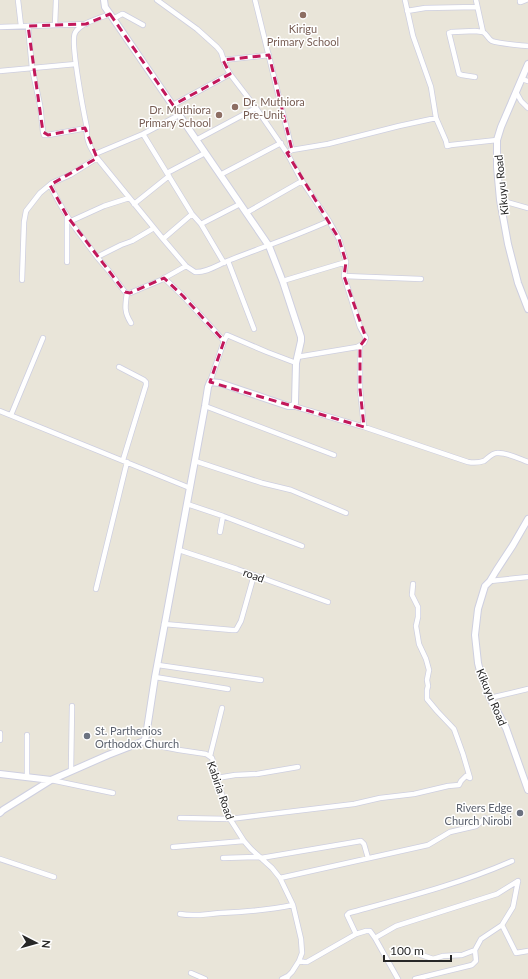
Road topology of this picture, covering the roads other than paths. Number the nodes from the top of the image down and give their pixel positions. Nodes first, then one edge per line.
1 (18, 0) edge
2 (56, 0) edge
3 (104, 0) edge
4 (157, 0) edge
5 (255, 0) edge
6 (405, 0) edge
7 (476, 0) edge
8 (520, 0) edge
9 (526, 0) edge
10 (477, 7) junction
11 (407, 11) junction
12 (111, 17) junction
13 (86, 24) junction
14 (143, 24) dead end
15 (55, 25) junction
16 (21, 26) junction
17 (28, 26) junction
18 (0, 27) edge
19 (483, 32) junction
20 (528, 46) edge
21 (269, 55) junction
22 (223, 60) junction
23 (76, 64) junction
24 (528, 64) edge
25 (32, 68) junction
26 (0, 71) edge
27 (230, 74) junction
28 (475, 77) dead end
29 (525, 80) edge
30 (516, 92) junction
31 (173, 105) junction
32 (256, 108) junction
33 (528, 108) edge
34 (179, 115) junction
35 (436, 118) junction
36 (87, 128) junction
37 (143, 134) junction
38 (196, 140) junction
39 (497, 140) junction
40 (281, 143) junction
41 (292, 150) junction
42 (205, 153) junction
43 (287, 153) junction
44 (96, 156) junction
45 (168, 175) junction
46 (220, 175) junction
47 (302, 181) junction
48 (50, 185) junction
49 (129, 198) junction
50 (500, 200) junction
51 (134, 204) junction
52 (240, 204) junction
53 (528, 208) edge
54 (246, 213) junction
55 (192, 214) junction
56 (67, 216) junction
57 (72, 221) junction
58 (329, 221) junction
59 (201, 224) junction
60 (154, 228) junction
61 (163, 239) junction
62 (269, 246) junction
63 (97, 257) junction
64 (67, 262) dead end
65 (226, 262) junction
66 (346, 262) junction
67 (186, 266) junction
68 (344, 276) junction
69 (164, 278) junction
70 (421, 279) dead end
71 (22, 280) dead end
72 (283, 282) junction
73 (127, 293) junction
74 (528, 309) edge
75 (132, 323) dead end
76 (254, 329) dead end
77 (43, 338) dead end
78 (224, 341) junction
79 (360, 346) junction
80 (297, 360) junction
81 (119, 367) dead end
82 (210, 382) junction
83 (206, 406) junction
84 (293, 406) junction
85 (0, 411) edge
86 (12, 415) junction
87 (364, 427) junction
88 (334, 455) dead end
89 (125, 461) junction
90 (195, 461) junction
91 (528, 462) edge
92 (190, 488) junction
93 (187, 504) junction
94 (346, 513) dead end
95 (223, 516) junction
96 (528, 519) edge
97 (220, 532) dead end
98 (302, 546) dead end
99 (179, 550) junction
100 (254, 575) junction
101 (528, 577) edge
102 (490, 581) junction
103 (413, 584) dead end
104 (96, 589) dead end
105 (328, 602) dead end
106 (164, 624) junction
107 (158, 664) junction
108 (155, 677) junction
109 (261, 680) dead end
110 (228, 689) dead end
111 (528, 689) edge
112 (490, 698) junction
113 (72, 706) dead end
114 (222, 708) dead end
115 (0, 733) edge
116 (27, 735) dead end
117 (0, 740) edge
118 (144, 741) junction
119 (210, 756) junction
120 (298, 768) dead end
121 (71, 771) junction
122 (0, 774) edge
123 (27, 777) junction
124 (217, 778) junction
125 (51, 780) junction
126 (528, 790) edge
127 (113, 793) dead end
128 (0, 813) edge
129 (180, 818) dead end
130 (230, 818) junction
131 (485, 818) dead end
132 (244, 841) junction
133 (173, 846) dead end
134 (223, 858) dead end
135 (260, 858) junction
136 (368, 858) junction
137 (0, 859) edge
138 (512, 861) dead end
139 (54, 877) dead end
140 (280, 878) junction
141 (293, 905) junction
142 (180, 914) dead end
143 (502, 925) junction
144 (356, 934) junction
145 (375, 938) junction
146 (475, 950) junction
147 (528, 951) edge
148 (407, 952) dead end
149 (299, 961) junction
150 (191, 973) dead end
151 (288, 978) edge
152 (205, 979) edge
153 (282, 979) edge
154 (398, 979) edge
155 (415, 979) edge

1 - 16 street
2 - 15 street
3 - 12 main road
4 - 22 street
5 - 21 street
6 - 11 street
7 - 10 street
8 - 9 street
10 - 11 street
10 - 19 street
11 - 35 street
12 - 13 street
12 - 14 street
12 - 31 main road
13 - 15 street
13 - 23 street
15 - 17 street
16 - 17 street
16 - 18 street
17 - 25 street
19 - 20 street
19 - 28 street
21 - 22 street
21 - 41 street
22 - 27 street
23 - 25 street
23 - 36 street
24 - 29 main road, Kikuyu Road
25 - 26 street
25 - 36 street
27 - 31 street
27 - 32 street
29 - 30 main road, Kikuyu Road
30 - 33 street
30 - 39 main road, Kikuyu Road
31 - 34 main road
32 - 38 street
32 - 40 street
34 - 37 street
34 - 38 main road
35 - 39 street
35 - 41 street
36 - 44 street
37 - 44 street
37 - 45 street
38 - 42 main road
39 - 50 main road, Kikuyu Road
40 - 43 street
40 - 46 street
41 - 43 street
42 - 45 street
42 - 46 main road
43 - 47 street
44 - 48 street
44 - 49 street
45 - 51 street
45 - 55 street
46 - 52 main road
47 - 54 street
47 - 58 street
48 - 56 street
48 - 71 street
49 - 51 street
49 - 57 street
50 - 53 street
50 - 74 main road, Kikuyu Road
51 - 60 street
52 - 54 main road
52 - 59 street
54 - 62 main road
55 - 59 street
55 - 61 street
56 - 57 street
56 - 64 street
57 - 63 street
58 - 62 street
58 - 66 street
59 - 65 street
60 - 61 street
60 - 63 street
61 - 67 street
62 - 65 street
62 - 72 main road
63 - 73 street
65 - 67 street
65 - 76 street
66 - 68 street
66 - 72 street
67 - 69 street
68 - 70 street
68 - 79 street
69 - 73 street
69 - 78 street
72 - 80 main road
73 - 75 street
77 - 86 street
78 - 80 street
78 - 82 street
79 - 80 street
79 - 87 street
80 - 84 main road
81 - 89 street
82 - 83 main road
82 - 84 main road
83 - 88 street
83 - 90 main road
84 - 87 street
85 - 86 street
86 - 89 street
87 - 91 street
89 - 92 street
89 - 104 street
90 - 92 main road
90 - 94 street
92 - 93 main road
93 - 95 street
93 - 99 main road
95 - 97 street
95 - 98 street
96 - 102 main road, Kikuyu Road
99 - 100 street, road
99 - 106 main road
100 - 105 street, road
100 - 106 street
101 - 102 street
102 - 112 main road, Kikuyu Road
103 - 130 street
106 - 107 main road
107 - 108 main road
107 - 109 street
108 - 110 street
108 - 118 main road
111 - 112 street
112 - 126 main road, Kikuyu Road
113 - 121 street
114 - 119 street
115 - 117 street
116 - 123 street
118 - 119 street, Kabiria Road
118 - 121 main road
119 - 124 street, Kabiria Road
120 - 124 street
121 - 125 main road
122 - 123 main road
123 - 125 main road
124 - 130 street, Kabiria Road
125 - 127 street
125 - 128 main road
129 - 130 street
130 - 132 street, Kabiria Road
131 - 136 street
132 - 133 street
132 - 135 street, Kabiria Road
134 - 135 street
135 - 136 street
135 - 140 street, Kabiria Road
136 - 140 street
137 - 139 street
138 - 144 street
140 - 141 street, Kabiria Road
141 - 142 street
141 - 149 street, Kabiria Road
143 - 145 street
143 - 146 street
143 - 147 street
144 - 145 street
144 - 149 street
145 - 154 street
146 - 148 street
146 - 155 street
149 - 151 street
150 - 152 street
151 - 153 street

